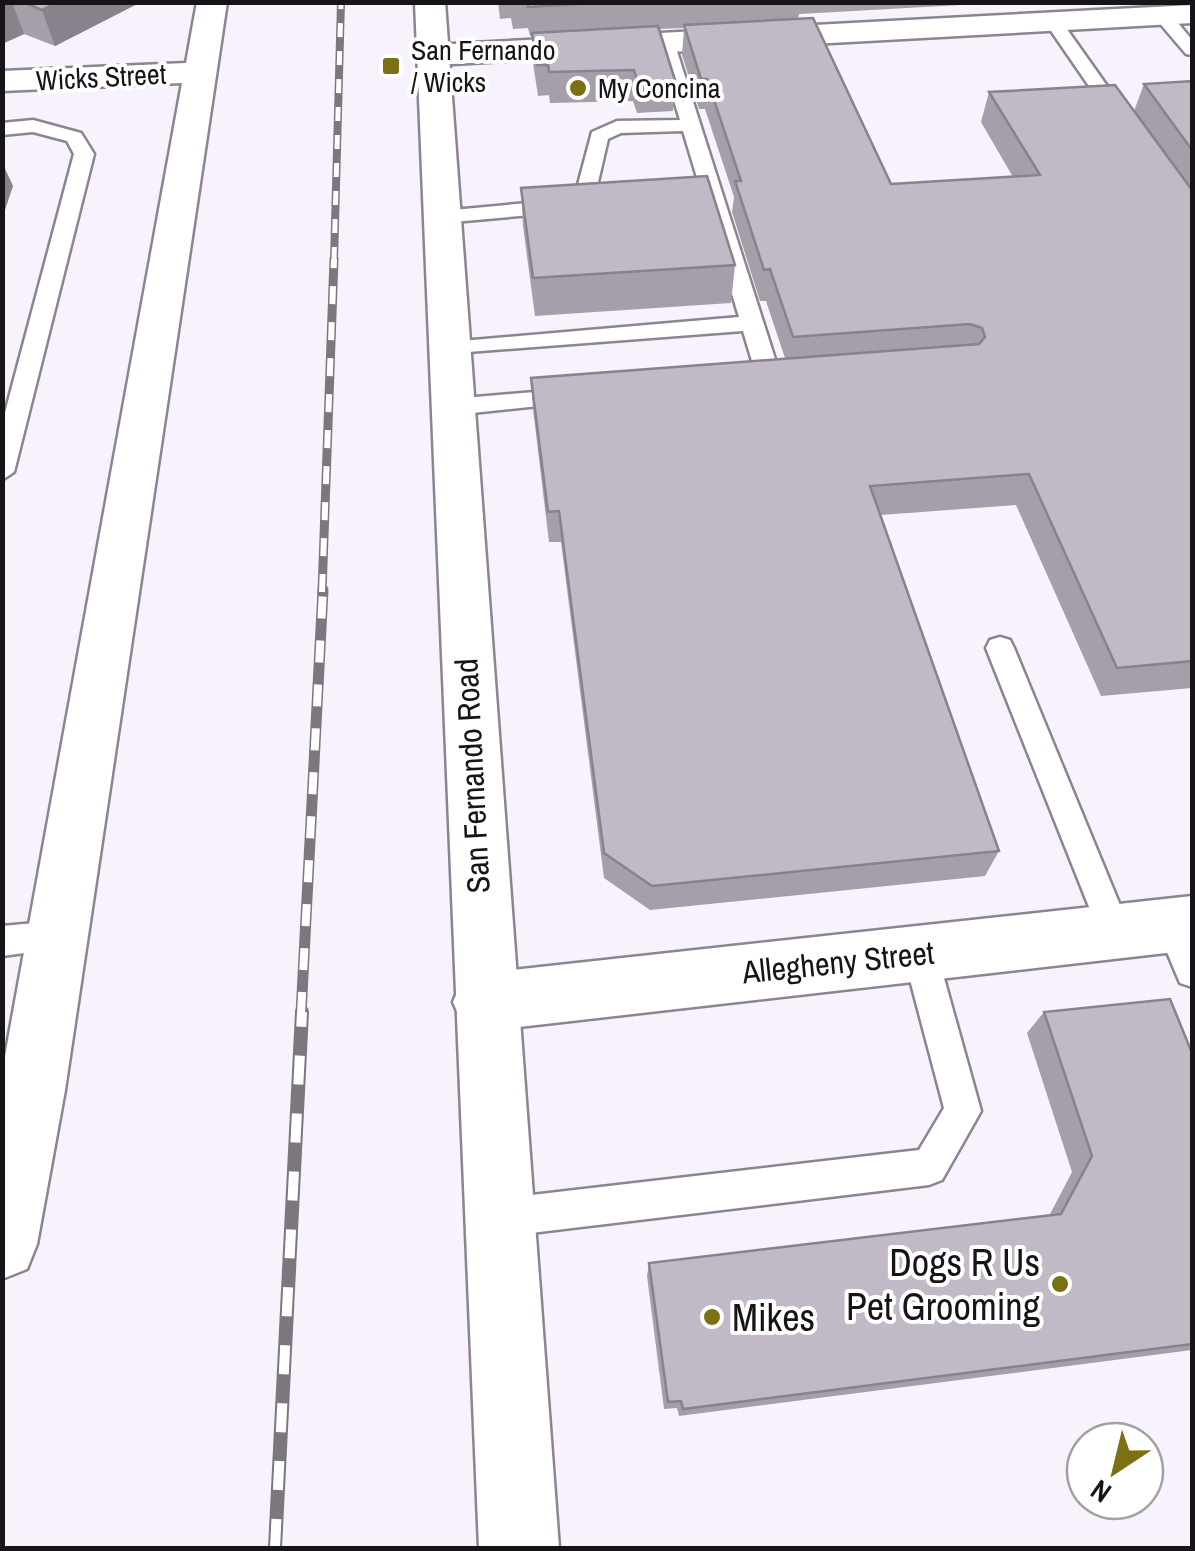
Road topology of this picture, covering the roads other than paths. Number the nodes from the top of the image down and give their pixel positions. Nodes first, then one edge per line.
1 (212, 2) edge
2 (430, 2) edge
3 (1178, 15) edge
4 (1053, 22) junction
5 (665, 42) junction
6 (1192, 50) edge
7 (434, 55) junction
8 (200, 72) junction
9 (2, 81) edge
10 (691, 125) junction
11 (2, 128) edge
12 (1128, 128) edge
13 (442, 216) junction
14 (752, 323) junction
15 (450, 349) junction
16 (771, 381) edge
17 (584, 396) edge
18 (453, 407) junction
19 (2, 472) edge
20 (1000, 648) dead end
21 (57, 936) junction
22 (1168, 938) edge
23 (2, 941) edge
24 (920, 953) junction
25 (484, 1002) junction
26 (17, 1092) edge
27 (498, 1218) junction
28 (2, 1244) edge
29 (519, 1548) edge

1 - 8 street
2 - 7 street, San Fernando Road
3 - 4 street
3 - 6 lane
4 - 5 street
4 - 12 lane
5 - 7 street
5 - 10 lane
7 - 13 street, San Fernando Road
8 - 9 street, Wicks Street
8 - 21 street
10 - 13 lane
10 - 14 lane
11 - 19 lane
13 - 15 street, San Fernando Road
14 - 15 lane
14 - 16 lane
15 - 18 street, San Fernando Road
17 - 18 lane
18 - 25 street, San Fernando Road
20 - 22 lane
21 - 23 lane
21 - 26 street
22 - 24 street, Allegheny Street
24 - 25 street, Allegheny Street
24 - 27 lane
25 - 27 street, San Fernando Road
26 - 28 street
27 - 29 street, San Fernando Road

